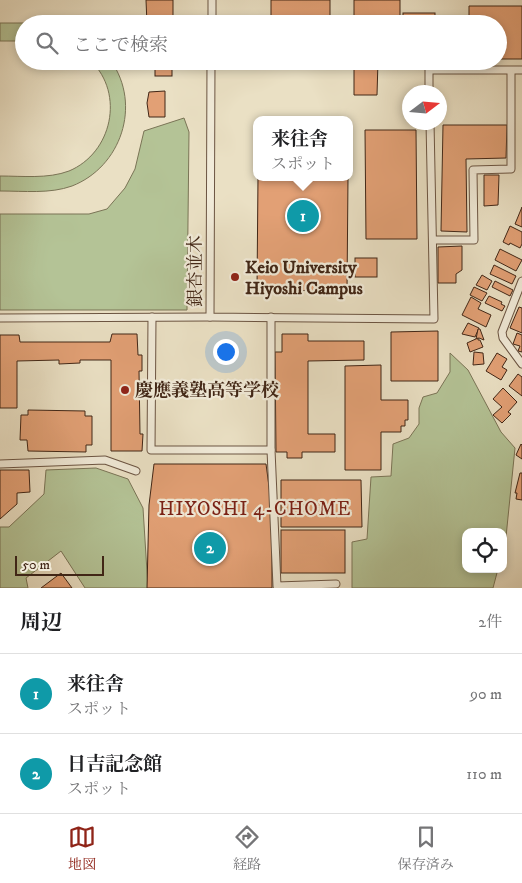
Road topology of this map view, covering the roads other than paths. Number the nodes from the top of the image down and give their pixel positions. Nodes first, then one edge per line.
1 (212, 0) edge
2 (212, 15) edge
3 (211, 70) edge
4 (522, 70) edge
5 (511, 71) junction
6 (430, 85) edge
7 (430, 130) edge
8 (433, 240) junction
9 (522, 281) edge
10 (152, 317) junction
11 (210, 317) junction
12 (271, 317) junction
13 (0, 318) edge
14 (522, 364) edge
15 (271, 450) junction
16 (0, 464) edge
17 (136, 471) dead end
18 (336, 584) dead end

1 - 2 lane
3 - 11 lane, 銀杏並木
4 - 5 lane
5 - 6 lane
5 - 8 lane
7 - 8 lane
8 - 12 lane, 銀杏並木
9 - 14 lane
10 - 11 lane
10 - 13 lane
10 - 15 lane
11 - 12 lane, 銀杏並木
12 - 15 lane
15 - 18 lane
16 - 17 lane

